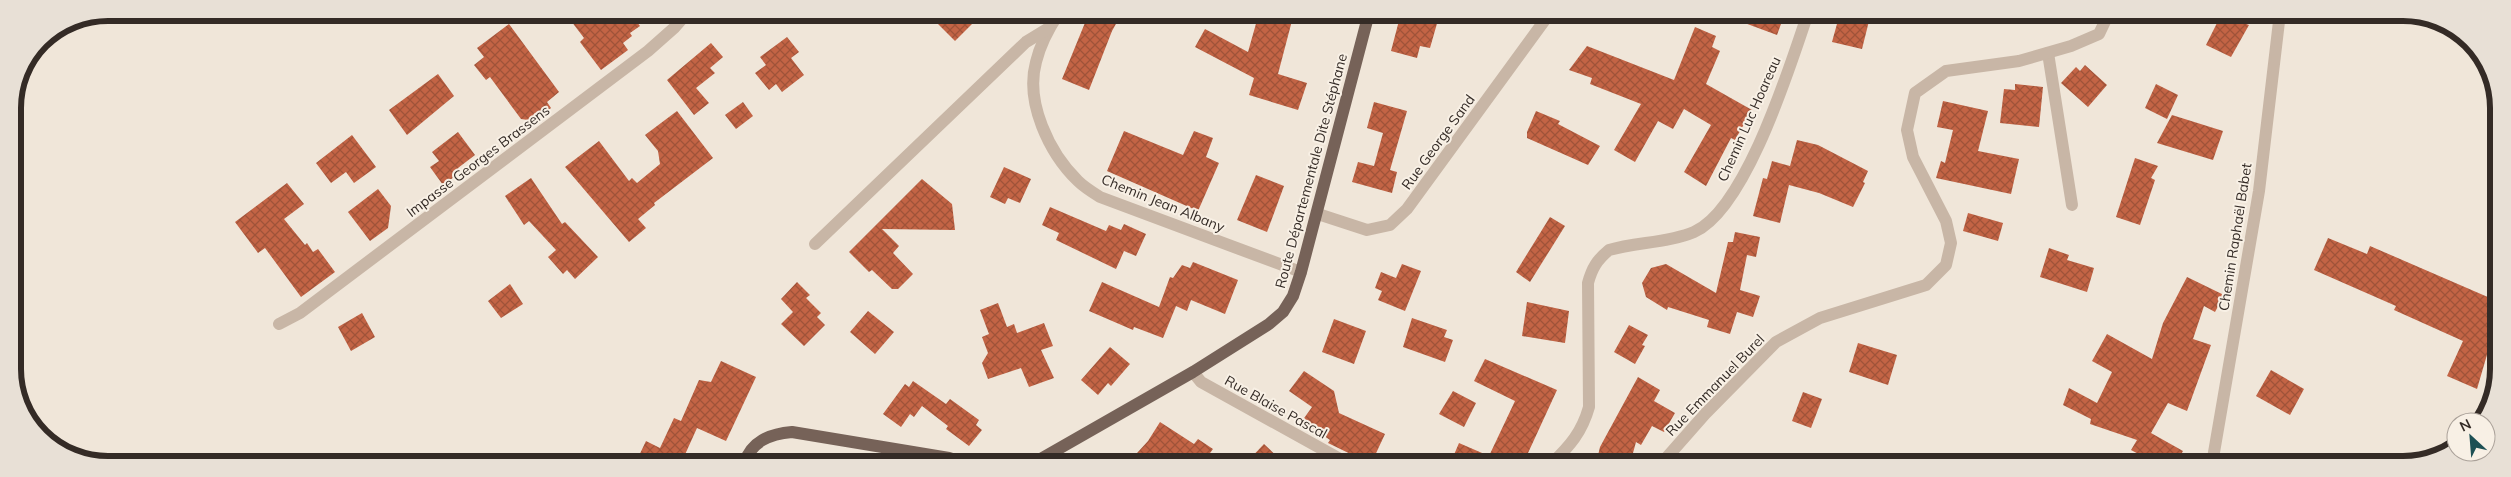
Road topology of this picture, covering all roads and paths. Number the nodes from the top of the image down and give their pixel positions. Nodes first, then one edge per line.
1 (680, 21) edge
2 (1054, 21) edge
3 (1367, 21) edge
4 (1544, 21) edge
5 (1805, 21) edge
6 (2105, 21) edge
7 (2279, 21) edge
8 (1049, 28) junction
9 (2048, 52) junction
10 (2072, 205) dead end
11 (1318, 214) junction
12 (815, 244) dead end
13 (1301, 272) junction
14 (279, 324) dead end
15 (1193, 372) junction
16 (747, 456) edge
17 (938, 456) edge
18 (1049, 456) edge
19 (1335, 456) edge
20 (1559, 456) edge
21 (1668, 456) edge
22 (2213, 456) edge

1 - 14 street, Impasse Georges Brassens
2 - 8 street, Chemin Jean Albany
3 - 11 main road, Route Départementale Dite Stéphane
4 - 11 street, Rue George Sand
5 - 20 street, Chemin Luc Hoareau
6 - 9 street, Rue Emmanuel Burel
7 - 22 street, Chemin Raphaël Babet
8 - 12 street
8 - 13 street, Chemin Jean Albany
9 - 10 street
9 - 21 street, Rue Emmanuel Burel
11 - 13 main road, Route Départementale Dite Stéphane
13 - 15 main road, Route Départementale Dite Stéphane
15 - 18 main road, Route Départementale Dite Stéphane
15 - 19 street, Rue Blaise Pascal
16 - 17 main road

